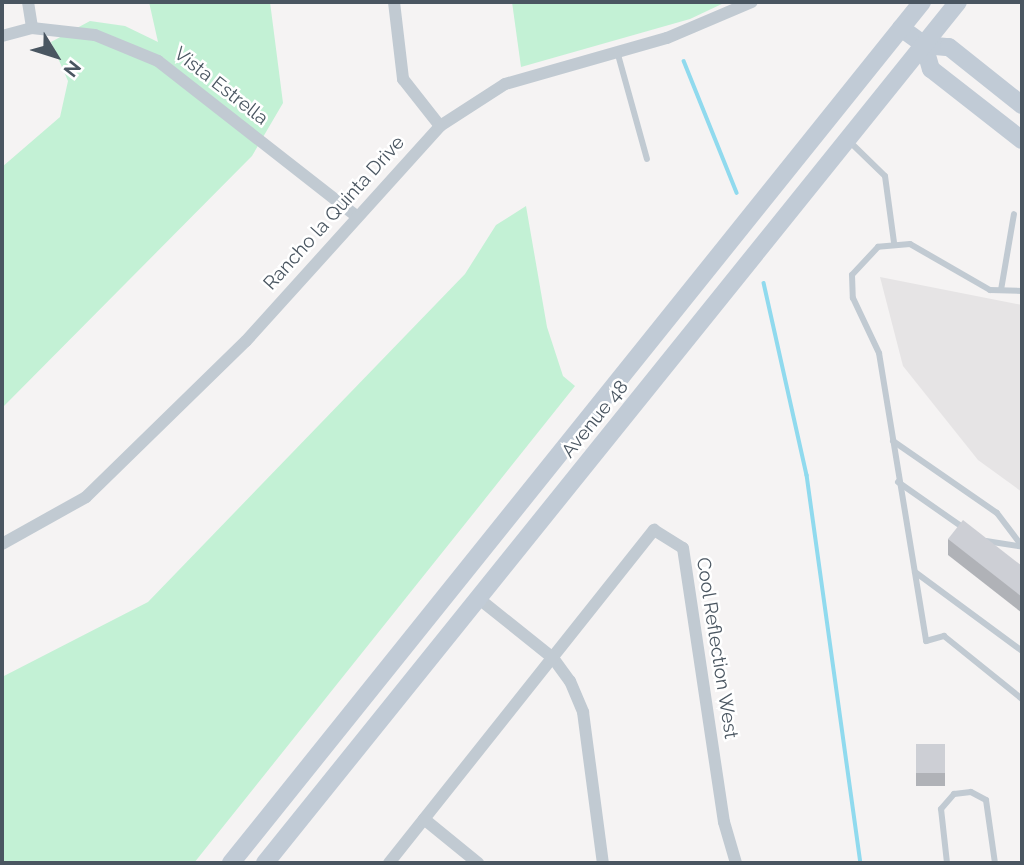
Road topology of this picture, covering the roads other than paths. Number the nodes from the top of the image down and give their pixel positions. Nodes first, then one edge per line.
1 (28, 2) edge
2 (394, 2) edge
3 (752, 2) edge
4 (922, 2) edge
5 (958, 2) edge
6 (32, 28) junction
7 (901, 28) junction
8 (2, 36) edge
9 (924, 44) junction
10 (617, 50) junction
11 (1022, 105) edge
12 (440, 126) junction
13 (847, 140) junction
14 (1022, 140) edge
15 (647, 159) dead end
16 (1014, 214) dead end
17 (355, 215) junction
18 (894, 243) junction
19 (1001, 290) junction
20 (1022, 291) edge
21 (893, 441) junction
22 (898, 482) junction
23 (2, 544) edge
24 (1022, 546) edge
25 (915, 572) junction
26 (457, 581) junction
27 (478, 598) junction
28 (1022, 651) edge
29 (553, 658) junction
30 (1022, 699) edge
31 (348, 717) junction
32 (424, 819) junction
33 (273, 860) edge
34 (231, 863) edge
35 (389, 863) edge
36 (478, 863) edge
37 (603, 863) edge
38 (736, 863) edge
39 (947, 863) edge
40 (995, 863) edge

1 - 6 street
2 - 12 street
3 - 10 street, Rancho la Quinta Drive
4 - 7 main road, Avenue 48
5 - 9 main road, Avenue 48
6 - 8 street, Vista Estrella
6 - 17 street, Vista Estrella
7 - 9 main road
7 - 26 main road, Avenue 48
9 - 11 main road
9 - 13 main road, Avenue 48
9 - 14 main road
10 - 12 street, Rancho la Quinta Drive
10 - 15 lane
12 - 17 street, Rancho la Quinta Drive
13 - 18 lane
13 - 27 main road, Avenue 48
16 - 19 lane
17 - 23 street, Rancho la Quinta Drive
18 - 19 lane
18 - 21 lane
19 - 20 lane
21 - 22 lane
21 - 24 lane
22 - 24 lane
22 - 25 lane
25 - 28 lane
25 - 30 lane
26 - 27 main road
26 - 31 main road, Avenue 48
27 - 29 street
27 - 33 main road, Avenue 48
29 - 32 street, Cool Reflection West
29 - 37 street
29 - 38 street, Cool Reflection West
31 - 33 main road
31 - 34 main road, Avenue 48
32 - 35 street, Cool Reflection West
32 - 36 street
39 - 40 lane

